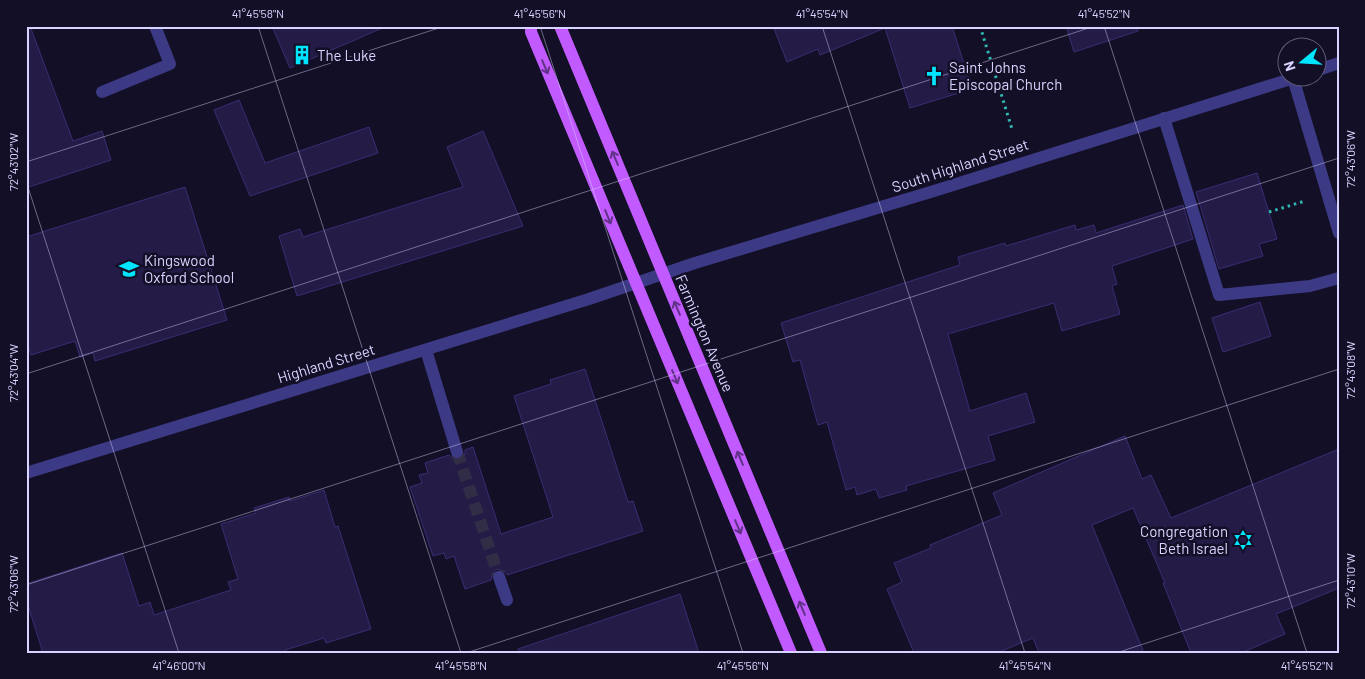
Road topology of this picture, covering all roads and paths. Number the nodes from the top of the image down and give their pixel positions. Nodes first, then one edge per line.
1 (155, 26) edge
2 (530, 26) edge
3 (560, 26) edge
4 (980, 26) edge
5 (1278, 83) edge
6 (1296, 88) edge
7 (102, 92) dead end
8 (1164, 118) junction
9 (1012, 129) dead end
10 (1305, 201) dead end
11 (1269, 212) dead end
12 (1339, 233) edge
13 (663, 274) junction
14 (1339, 278) edge
15 (636, 284) junction
16 (426, 350) junction
17 (457, 452) tunnel mouth
18 (26, 473) edge
19 (499, 577) tunnel mouth
20 (507, 600) dead end
21 (791, 653) edge
22 (821, 653) edge

1 - 7 street
2 -> 15 main road
13 -> 3 main road, Farmington Avenue
4 - 9 path
5 - 8 street, South Highland Street
6 - 12 street
8 - 13 street, South Highland Street
8 - 14 street
10 - 11 path
13 - 15 street, South Highland Street
22 -> 13 main road, Farmington Avenue
15 - 16 street, Highland Street
15 -> 21 main road
16 - 17 street
16 - 18 street, Highland Street
19 - 20 street

